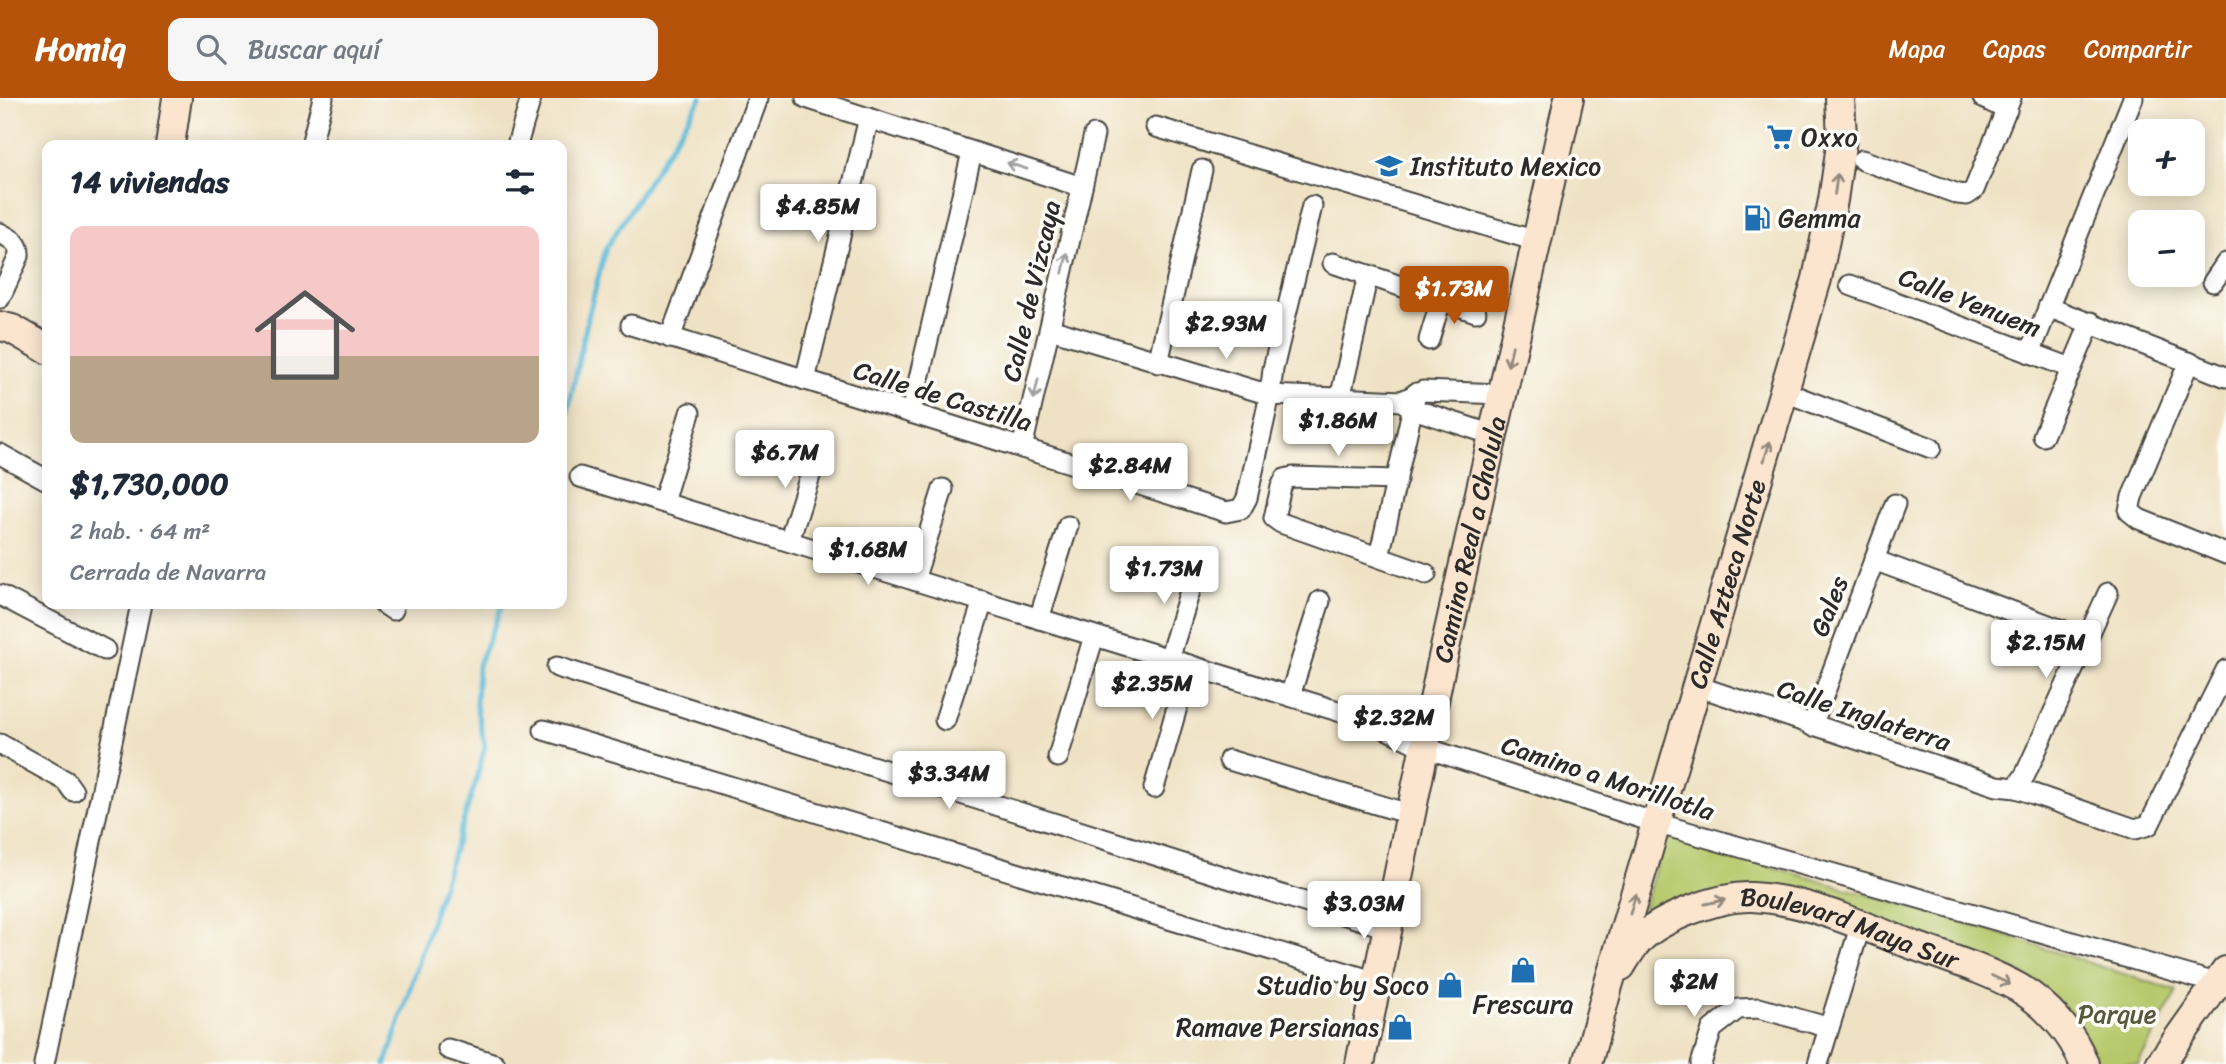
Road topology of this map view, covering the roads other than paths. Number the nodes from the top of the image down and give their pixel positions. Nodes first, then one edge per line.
1 (177, 98) edge
2 (323, 98) edge
3 (531, 98) edge
4 (758, 98) edge
5 (806, 98) edge
6 (1569, 98) edge
7 (1840, 98) edge
8 (1983, 98) edge
9 (2133, 98) edge
10 (2009, 104) edge
11 (869, 118) junction
12 (1156, 127) dead end
13 (1094, 135) dead end
14 (171, 140) edge
15 (312, 140) edge
16 (518, 140) edge
17 (972, 152) junction
18 (1861, 160) dead end
19 (1202, 170) dead end
20 (1082, 187) junction
21 (1312, 206) dead end
22 (0, 233) edge
23 (1536, 241) junction
24 (2226, 263) edge
25 (1333, 264) dead end
26 (1368, 275) junction
27 (2213, 282) dead end
28 (1850, 285) dead end
29 (0, 298) edge
30 (1441, 300) junction
31 (2048, 307) junction
32 (1476, 312) dead end
33 (2091, 322) junction
34 (631, 325) dead end
35 (0, 326) edge
36 (1050, 329) junction
37 (670, 338) junction
38 (1429, 340) dead end
39 (42, 346) edge
40 (2030, 353) junction
41 (2189, 362) junction
42 (1158, 363) junction
43 (2071, 368) junction
44 (2226, 377) edge
45 (805, 380) junction
46 (1442, 393) junction
47 (1785, 393) junction
48 (1502, 394) junction
49 (1270, 395) junction
50 (1340, 399) junction
51 (1410, 401) junction
52 (690, 413) dead end
53 (911, 413) junction
54 (1438, 416) junction
55 (1493, 435) junction
56 (2043, 436) dead end
57 (1022, 448) junction
58 (1931, 448) dead end
59 (818, 452) dead end
60 (0, 454) edge
61 (42, 477) edge
62 (580, 477) dead end
63 (1397, 480) junction
64 (943, 489) dead end
65 (663, 502) junction
66 (1895, 504) dead end
67 (1068, 526) dead end
68 (789, 541) junction
69 (2226, 554) edge
70 (1379, 557) junction
71 (1874, 560) junction
72 (1198, 565) dead end
73 (1426, 574) dead end
74 (914, 580) junction
75 (2108, 593) dead end
76 (0, 595) edge
77 (983, 601) junction
78 (1320, 601) dead end
79 (140, 609) edge
80 (1039, 619) junction
81 (1094, 636) junction
82 (2086, 639) junction
83 (105, 650) dead end
84 (1168, 659) junction
85 (1189, 665) junction
86 (557, 667) dead end
87 (2226, 670) edge
88 (1697, 686) junction
89 (1290, 696) junction
90 (945, 720) dead end
91 (1812, 726) junction
92 (544, 730) dead end
93 (0, 744) edge
94 (1423, 747) junction
95 (1058, 757) dead end
96 (1229, 760) dead end
97 (1154, 788) dead end
98 (2015, 788) junction
99 (73, 791) dead end
100 (1409, 814) junction
101 (1656, 823) junction
102 (1861, 924) junction
103 (1387, 928) junction
104 (2223, 980) edge
105 (1377, 982) junction
106 (1608, 986) junction
107 (1827, 1027) junction
108 (448, 1049) dead end
109 (44, 1064) edge
110 (495, 1064) edge
111 (1360, 1064) edge
112 (1587, 1064) edge
113 (1701, 1064) edge
114 (1818, 1064) edge
115 (2084, 1064) edge
116 (2160, 1064) edge

1 - 14 main road
2 - 15 street
3 - 16 street
4 - 37 street
5 - 11 street
6 - 23 main road, Camino Real a Cholula
47 -> 7 main road, Calle Azteca Norte
8 - 10 street
9 - 31 street
10 - 18 street
11 - 17 street
11 - 45 street
12 - 23 street
13 - 20 street, Calle de Vizcaya
20 -> 17 street
17 - 53 street
19 - 42 street
36 -> 20 street, Calle de Vizcaya
21 - 49 street
22 - 29 street
23 -> 48 main road, Camino Real a Cholula
24 - 27 street
25 - 26 street
26 - 30 street
26 - 50 street
28 - 40 street, Calle Yenuem
30 - 32 street
30 - 38 street
31 - 33 street
31 - 40 street
33 - 41 street
33 - 43 street
34 - 37 street, Calle de Castilla
35 - 39 main road
36 - 42 street
36 -> 57 street, Calle de Vizcaya
37 - 45 street, Calle de Castilla
40 - 43 street, Calle Yenuem
41 - 44 street
41 - 69 street
42 - 49 street
43 - 56 street
45 - 53 street, Calle de Castilla
46 - 48 street
46 - 51 street
46 - 54 street
47 - 58 street
88 -> 47 main road, Calle Azteca Norte
48 - 55 main road, Camino Real a Cholula
49 - 50 street
49 - 57 street, Calle de Castilla
50 - 51 street
51 - 54 street
51 - 63 street
52 - 65 street
53 - 57 street, Calle de Castilla
54 - 55 street
55 - 94 main road, Camino Real a Cholula
59 - 68 street
60 - 61 street
62 - 65 street, Camino a Morillotla
63 - 70 street
63 - 70 street
64 - 74 street
65 - 68 street, Camino a Morillotla
66 - 71 street, Gales
67 - 80 street
68 - 74 street, Camino a Morillotla
70 - 73 street
71 - 82 street
71 - 91 street, Gales
72 - 84 street
74 - 77 street, Camino a Morillotla
75 - 82 street
76 - 83 street
77 - 80 street, Camino a Morillotla
77 - 90 street
78 - 89 street
79 - 109 street
80 - 81 street, Camino a Morillotla
81 - 84 street, Camino a Morillotla
81 - 95 street
82 - 98 street
84 - 85 street, Camino a Morillotla
85 - 89 street, Camino a Morillotla
85 - 97 street
86 - 103 street
87 - 98 street, Calle Inglaterra
88 - 91 street, Calle Inglaterra
88 - 101 main road, Calle Azteca Norte
89 - 94 street, Camino a Morillotla
91 - 98 street, Calle Inglaterra
92 - 105 street
93 - 99 street
94 - 100 main road, Camino Real a Cholula
94 - 101 street, Camino a Morillotla
96 - 100 street
100 - 103 main road, Camino Real a Cholula
101 - 104 street, Camino a Morillotla
106 -> 101 main road, Calle Azteca Norte
106 -> 102 main road, Boulevard Maya Sur
102 - 107 street
102 -> 115 main road, Boulevard Maya Sur
103 - 105 main road, Camino Real a Cholula
104 - 116 main road
105 - 111 main road, Camino Real a Cholula
106 - 112 main road, Calle Azteca Norte
107 - 113 street
107 - 114 street
108 - 110 street

